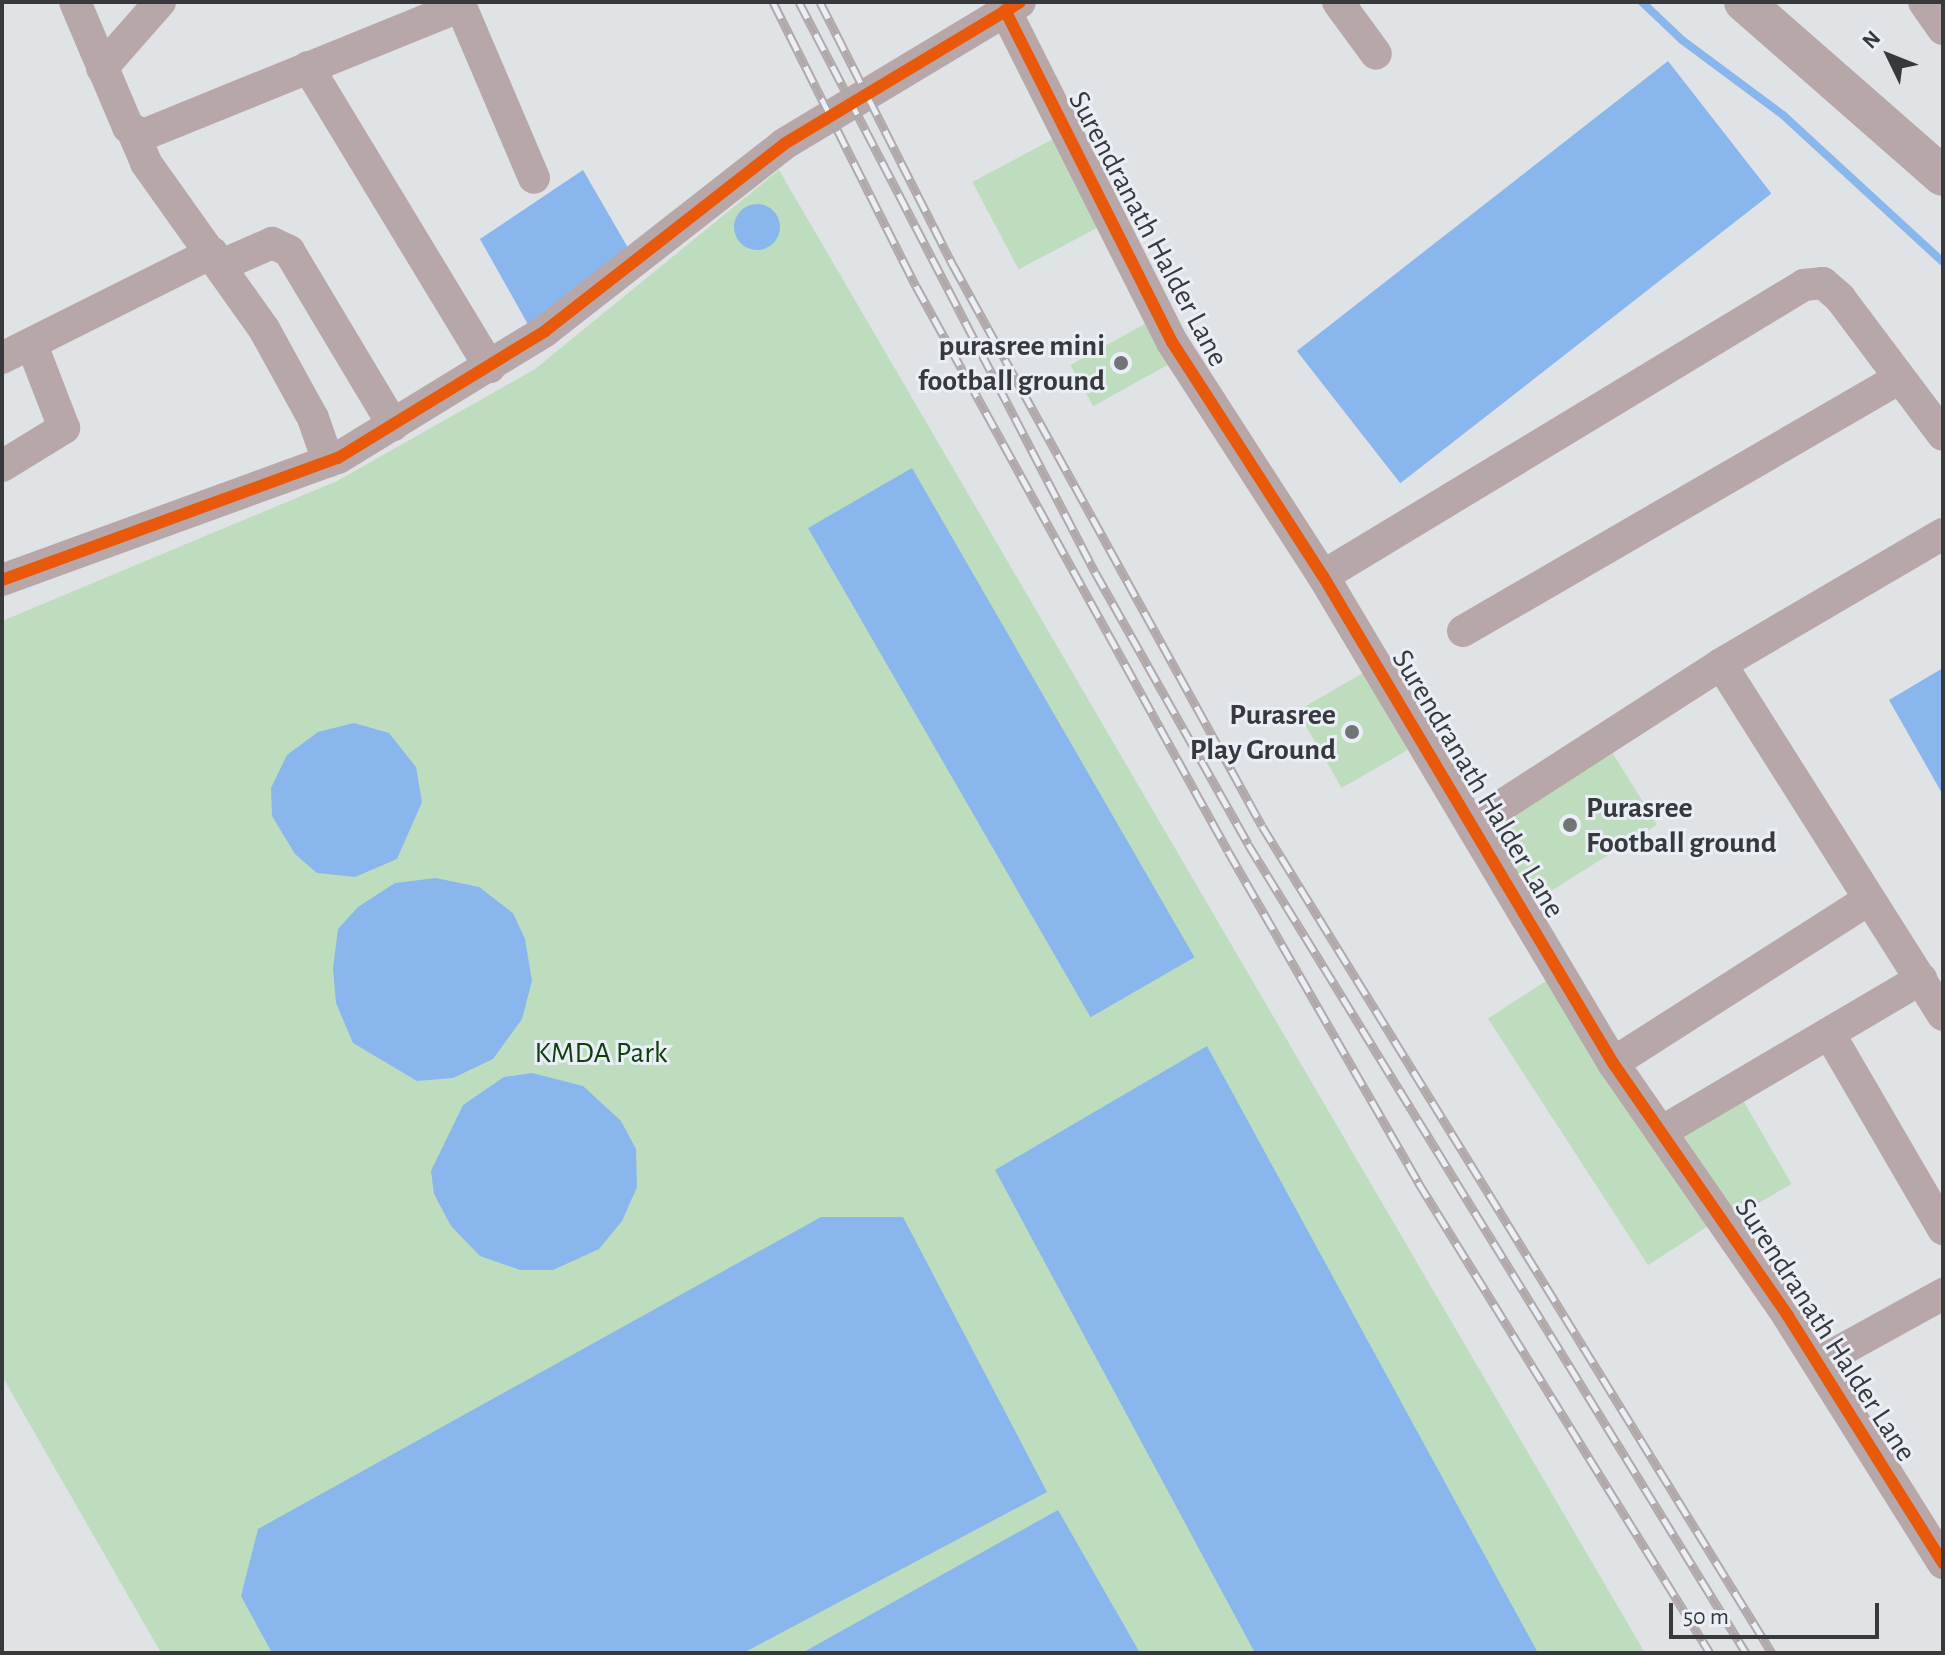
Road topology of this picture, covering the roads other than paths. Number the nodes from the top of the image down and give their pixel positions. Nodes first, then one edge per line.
1 (75, 2) edge
2 (160, 2) edge
3 (1338, 2) edge
4 (1744, 2) edge
5 (1924, 2) edge
6 (459, 4) edge
7 (1012, 6) edge
8 (1943, 29) edge
9 (1376, 54) dead end
10 (308, 67) junction
11 (102, 68) junction
12 (133, 132) junction
13 (1943, 176) edge
14 (534, 178) dead end
15 (217, 259) junction
16 (32, 345) junction
17 (2, 358) edge
18 (490, 367) junction
19 (1898, 379) junction
20 (393, 425) junction
21 (1943, 435) edge
22 (328, 461) junction
23 (2, 466) edge
24 (1943, 534) edge
25 (1323, 576) junction
26 (2, 580) edge
27 (1463, 631) dead end
28 (1721, 664) junction
29 (1473, 824) junction
30 (1869, 899) junction
31 (1921, 979) junction
32 (1943, 1015) edge
33 (1829, 1033) junction
34 (1613, 1063) junction
35 (1661, 1132) junction
36 (1943, 1229) edge
37 (1943, 1294) edge
38 (1818, 1363) junction
39 (1943, 1563) edge

1 - 11 street
2 - 11 street
3 - 9 street
4 - 13 street
5 - 8 street
6 - 10 street
6 - 14 street
7 - 18 street
7 - 25 street, Surendranath Halder Lane
10 - 12 street
10 - 18 street
11 - 12 street
12 - 15 street
15 - 16 street
15 - 20 street
15 - 22 street
16 - 17 street
16 - 23 street
18 - 20 street
19 - 21 street
19 - 25 street
19 - 27 street
20 - 22 street
22 - 26 street
24 - 28 street
25 - 29 street, Surendranath Halder Lane
28 - 29 street
28 - 30 street
29 - 34 street, Surendranath Halder Lane
30 - 31 street
30 - 34 street
31 - 32 street
31 - 33 street
33 - 35 street
33 - 36 street
34 - 35 street, Surendranath Halder Lane
35 - 38 street, Surendranath Halder Lane
37 - 38 street
38 - 39 street, Surendranath Halder Lane

